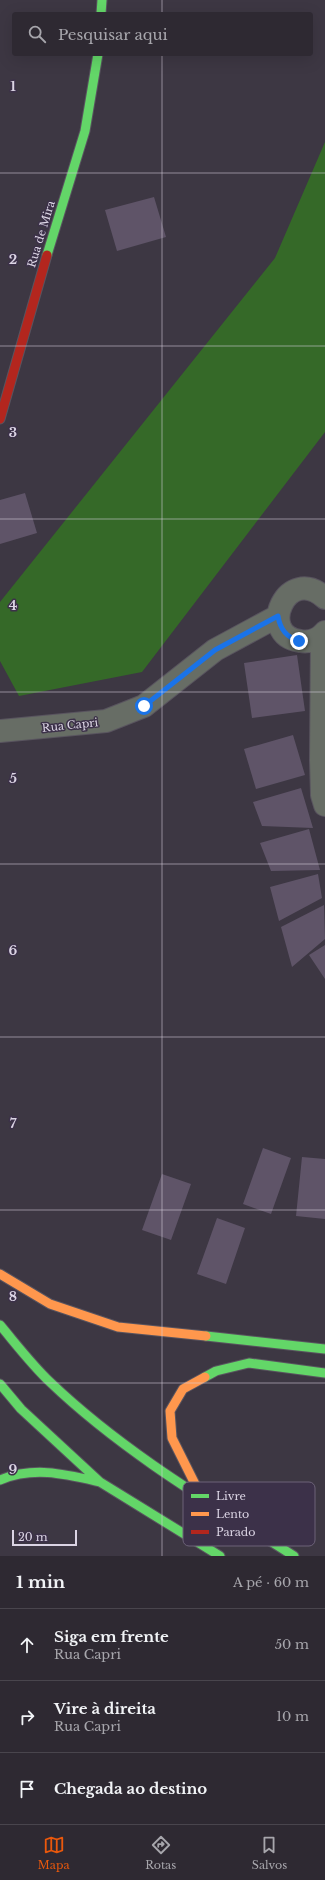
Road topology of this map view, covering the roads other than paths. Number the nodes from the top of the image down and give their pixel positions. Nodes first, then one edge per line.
1 (102, 0) edge
2 (101, 12) edge
3 (98, 56) edge
4 (0, 419) edge
5 (325, 597) edge
6 (278, 616) junction
7 (323, 634) edge
8 (0, 731) edge
9 (325, 805) edge
10 (0, 1274) edge
11 (0, 1325) edge
12 (325, 1349) edge
13 (325, 1373) edge
14 (0, 1384) edge
15 (0, 1480) edge
16 (100, 1482) junction
17 (194, 1482) edge
18 (183, 1485) edge
19 (183, 1533) edge
20 (204, 1546) edge
21 (278, 1546) edge
22 (220, 1556) edge
23 (294, 1556) edge

1 - 2 main road
3 - 4 main road, Rua de Mira
5 - 6 street
6 - 7 street
6 - 8 street, Rua Capri
7 - 9 street
10 - 12 main road
11 - 18 main road
13 - 17 main road
14 - 16 main road
15 - 16 main road
16 - 19 main road
20 - 22 main road
21 - 23 main road

